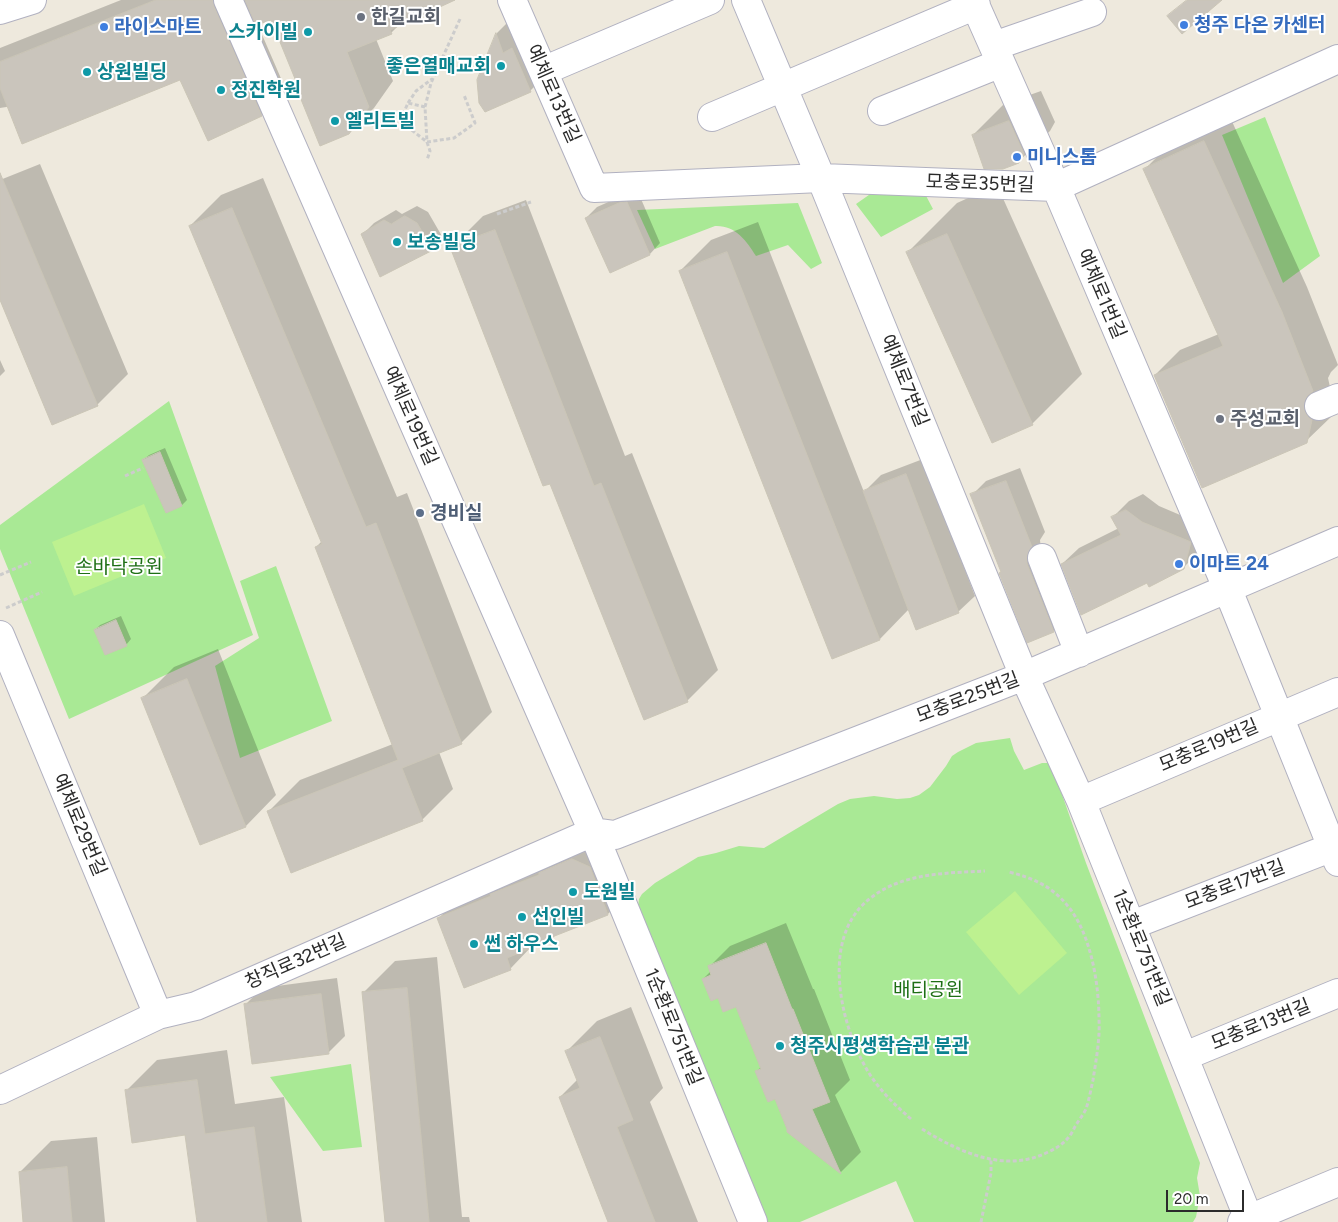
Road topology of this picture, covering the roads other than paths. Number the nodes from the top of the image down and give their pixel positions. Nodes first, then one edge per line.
1 (32, 0) edge
2 (228, 0) edge
3 (512, 0) edge
4 (710, 0) edge
5 (746, 0) edge
6 (974, 2) edge
7 (0, 10) edge
8 (1092, 12) dead end
9 (997, 55) junction
10 (1338, 59) edge
11 (543, 71) junction
12 (783, 87) junction
13 (882, 111) dead end
14 (712, 117) dead end
15 (820, 178) junction
16 (1056, 187) junction
17 (594, 188) joint
18 (1338, 541) edge
19 (1042, 558) dead end
20 (1228, 590) junction
21 (0, 635) edge
22 (1079, 652) junction
23 (1024, 676) junction
24 (1338, 692) edge
25 (1279, 716) junction
26 (1081, 801) junction
27 (593, 832) junction
28 (1336, 851) edge
29 (1132, 925) junction
30 (1338, 993) edge
31 (158, 1015) junction
32 (1185, 1056) junction
33 (0, 1090) edge
34 (1338, 1182) edge
35 (1247, 1221) edge
36 (753, 1222) edge

1 - 7 street
2 - 27 street, 예체로19번길
3 - 11 street, 예체로13번길
4 - 11 street
5 - 12 street, 예체로7번길
6 - 9 street, 예체로1번길
6 - 12 street
8 - 9 street
9 - 13 street
9 - 16 street, 예체로1번길
10 - 16 street, 모충로35번길
11 - 17 street, 예체로13번길
12 - 14 street
12 - 15 street, 예체로7번길
15 - 16 street, 모충로35번길
15 - 17 street, 모충로35번길
15 - 23 street, 예체로7번길
16 - 20 street, 예체로1번길
18 - 20 street, 모충로25번길
19 - 22 street
20 - 22 street, 모충로25번길
20 - 25 street, 예체로1번길
21 - 31 street, 예체로29번길
22 - 23 street, 모충로25번길
23 - 26 street, 1순환로751번길
23 - 27 street, 모충로25번길
24 - 25 street, 모충로19번길
25 - 26 street, 모충로19번길
25 - 28 street, 예체로1번길
26 - 29 street, 1순환로751번길
27 - 31 street, 창직로32번길
27 - 36 street, 1순환로751번길
28 - 29 street, 모충로17번길
29 - 32 street, 1순환로751번길
30 - 32 street, 모충로13번길
31 - 33 street, 창직로32번길
32 - 35 street, 1순환로751번길
34 - 35 street

